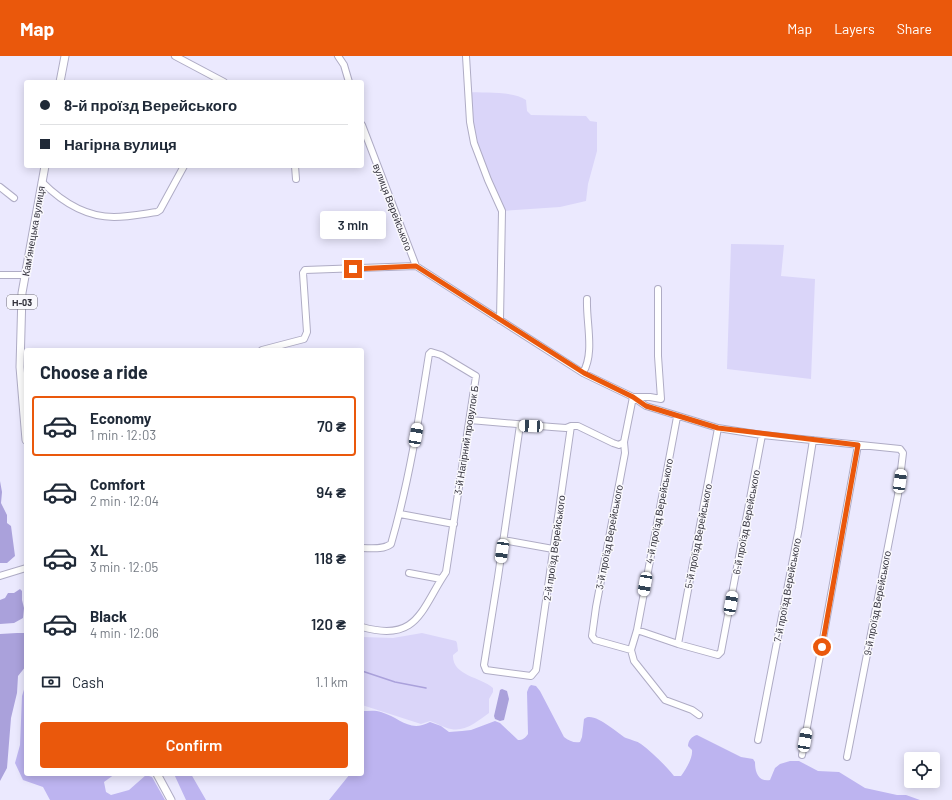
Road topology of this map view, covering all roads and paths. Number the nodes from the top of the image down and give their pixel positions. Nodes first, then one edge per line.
1 (65, 56) edge
2 (175, 56) edge
3 (338, 56) edge
4 (466, 56) edge
5 (60, 80) edge
6 (218, 80) edge
7 (348, 80) edge
8 (364, 131) edge
9 (45, 168) edge
10 (183, 168) edge
11 (295, 168) edge
12 (296, 179) dead end
13 (42, 182) junction
14 (0, 187) edge
15 (14, 198) dead end
16 (416, 266) junction
17 (0, 275) edge
18 (24, 275) junction
19 (658, 289) dead end
20 (586, 299) dead end
21 (500, 320) junction
22 (270, 348) edge
23 (584, 373) junction
24 (24, 395) edge
25 (633, 397) junction
26 (677, 417) junction
27 (470, 420) junction
28 (520, 425) junction
29 (571, 426) junction
30 (718, 428) junction
31 (762, 435) junction
32 (813, 440) junction
33 (624, 442) junction
34 (858, 445) junction
35 (400, 514) junction
36 (454, 524) junction
37 (503, 540) junction
38 (364, 548) edge
39 (553, 549) junction
40 (24, 569) edge
41 (409, 573) dead end
42 (0, 576) edge
43 (441, 578) junction
44 (364, 628) edge
45 (637, 630) junction
46 (678, 644) junction
47 (630, 650) junction
48 (699, 715) dead end
49 (758, 740) dead end
50 (802, 755) dead end
51 (848, 757) dead end
52 (158, 776) edge
53 (171, 800) edge

1 - 5 main road
2 - 6 street
3 - 7 street
4 - 21 street
8 - 16 street, вулиця Верейського
9 - 13 main road, Камʼянецька вулиця / Н-03
10 - 13 street
11 - 12 street
13 - 18 main road, Камʼянецька вулиця / Н-03
14 - 15 street
16 - 21 street
16 - 22 street
17 - 18 street
18 - 24 main road, Камʼянецька вулиця / Н-03
19 - 25 street
20 - 23 street
21 - 23 street
23 - 25 street
25 - 26 street
25 - 33 street, 3-й проїзд Верейського
26 - 30 street
26 - 45 street, 4-й проїзд Верейського
27 - 28 street
27 - 35 street, 3-й Нагірний провулок Б
27 - 36 street, 3-й Нагірний провулок Б
28 - 29 street
28 - 37 street
29 - 33 street
29 - 39 street, 2-й проїзд Верейського
30 - 31 street
30 - 46 street, 5-й проїзд Верейського
31 - 32 street
31 - 46 street, 6-й проїзд Верейського
32 - 34 street
32 - 49 street, 7-й проїзд Верейського
33 - 47 street, 3-й проїзд Верейського
34 - 50 street
34 - 51 street, 9-й проїзд Верейського
35 - 36 street
35 - 38 street, 3-й Нагірний провулок Б
36 - 43 street, 3-й Нагірний провулок Б
37 - 39 street
37 - 39 street, 2-й проїзд Верейського
40 - 42 street
41 - 43 street
43 - 44 street, 3-й Нагірний провулок Б
45 - 46 street
45 - 47 street, 4-й проїзд Верейського
47 - 48 street
52 - 53 main road

